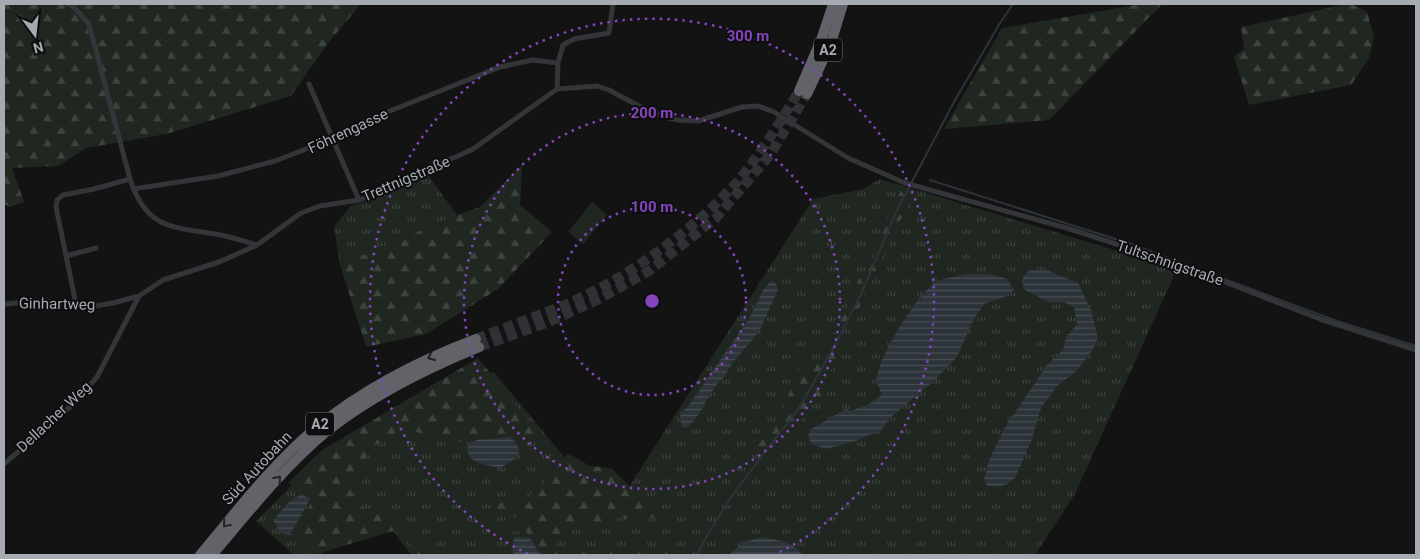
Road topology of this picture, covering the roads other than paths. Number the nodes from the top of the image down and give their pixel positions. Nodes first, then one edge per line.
1 (68, 4) edge
2 (613, 4) edge
3 (833, 4) edge
4 (843, 4) edge
5 (558, 63) junction
6 (309, 84) dead end
7 (557, 89) junction
8 (332, 139) junction
9 (130, 179) junction
10 (133, 189) junction
11 (358, 200) junction
12 (257, 245) junction
13 (96, 248) dead end
14 (66, 256) junction
15 (139, 296) junction
16 (4, 304) edge
17 (76, 304) junction
18 (1416, 350) edge
19 (4, 464) edge
20 (200, 555) edge
21 (212, 555) edge

1 - 9 street
2 - 5 street
3 - 4 highway, A2
5 - 7 street
5 - 8 street, Föhrengasse
6 - 8 street
7 - 11 street, Trettnigstraße
7 - 18 street, Tultschnigstraße
8 - 10 street, Föhrengasse
8 - 11 street
9 - 10 street
9 - 14 street
10 - 12 street
11 - 12 street, Trettnigstraße
12 - 15 street, Dellacher Weg
13 - 14 street
14 - 17 street
15 - 17 street, Ginhartweg
15 - 19 street, Dellacher Weg
16 - 17 street, Ginhartweg
21 -> 20 highway, Süd Autobahn / A2

